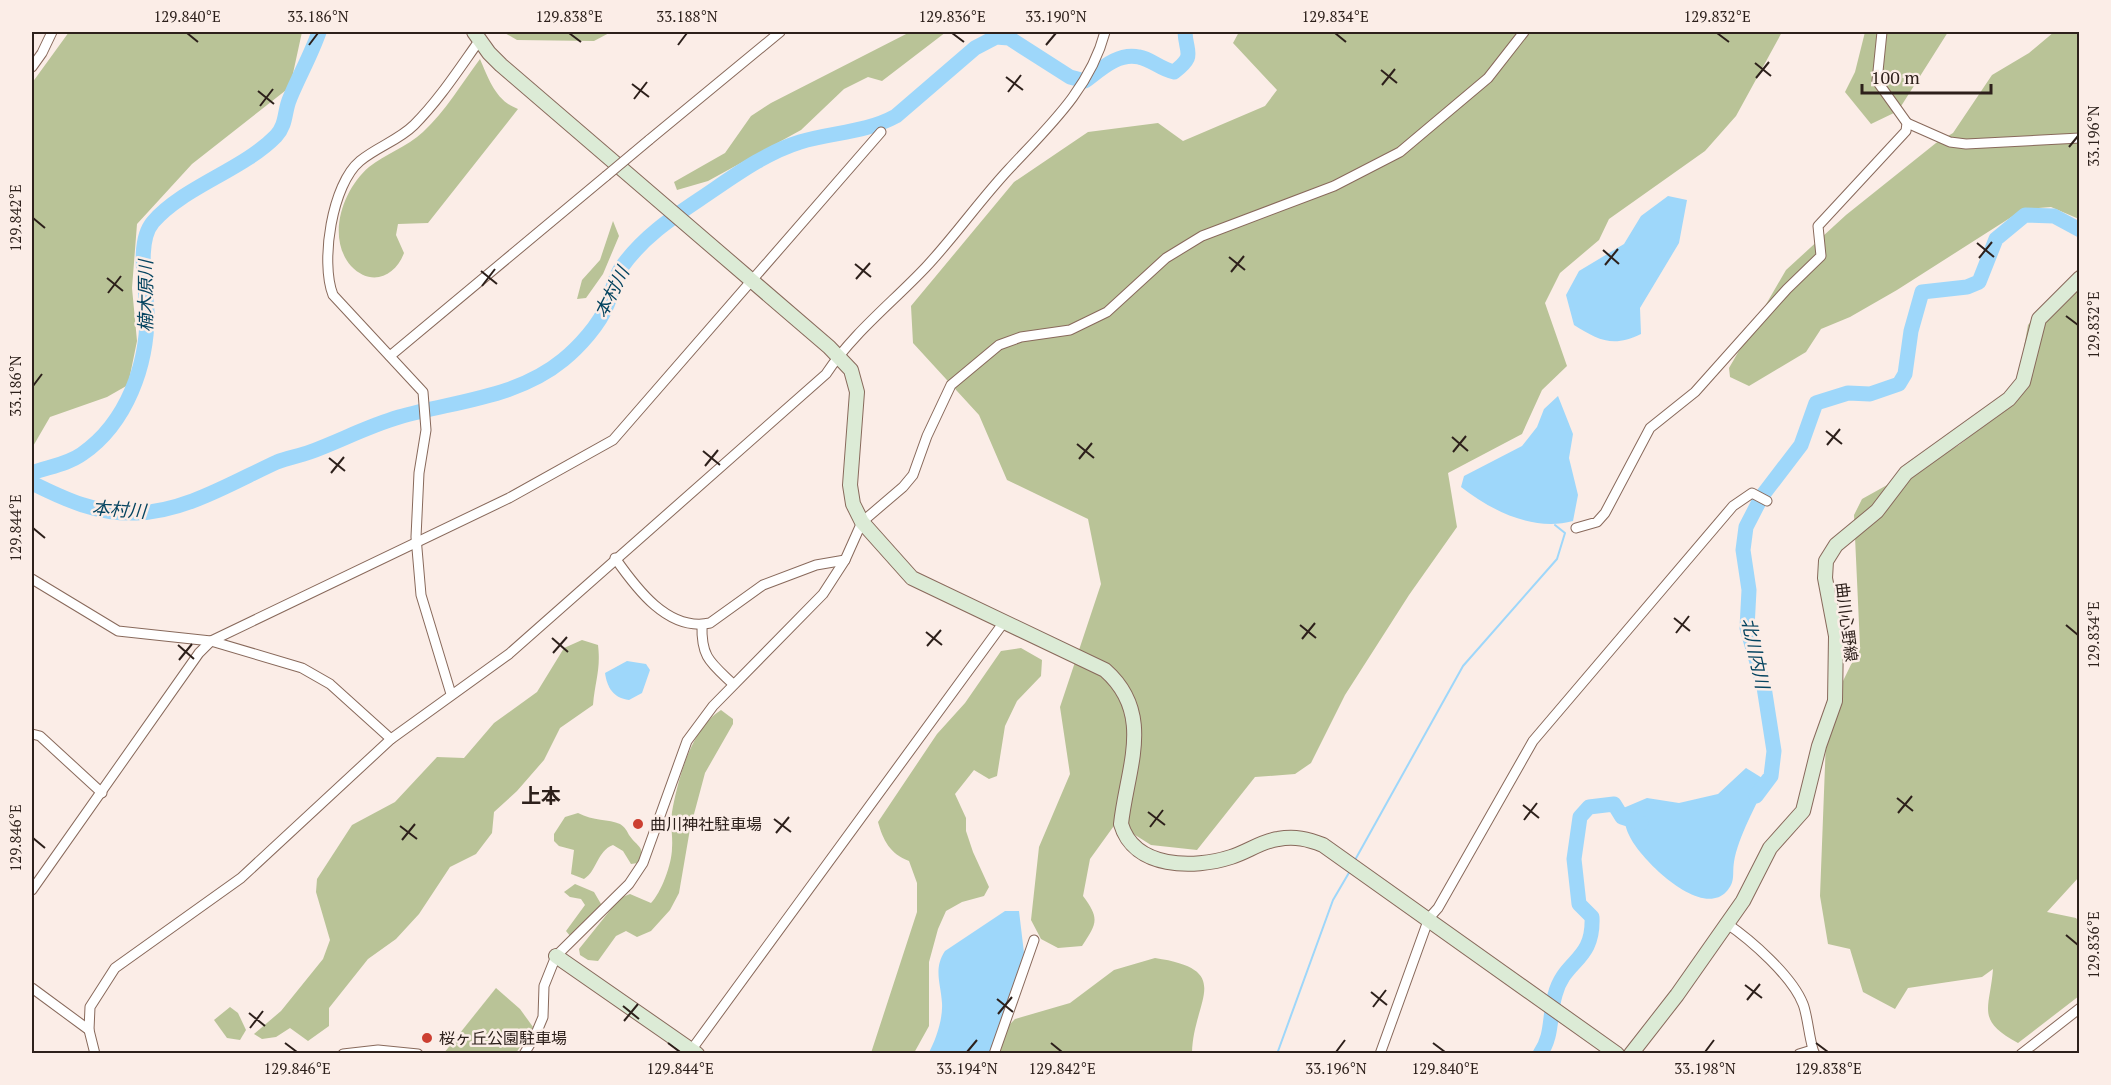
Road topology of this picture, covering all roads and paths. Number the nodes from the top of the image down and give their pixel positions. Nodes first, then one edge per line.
1 (52, 32) edge
2 (780, 32) edge
3 (1105, 32) edge
4 (1524, 32) edge
5 (1882, 32) edge
6 (476, 36) edge
7 (32, 66) edge
8 (1907, 123) junction
9 (881, 132) dead end
10 (2079, 138) edge
11 (2079, 278) edge
12 (751, 280) junction
13 (390, 356) junction
14 (838, 356) junction
15 (1767, 501) dead end
16 (862, 522) junction
17 (1576, 528) dead end
18 (417, 542) junction
19 (615, 558) junction
20 (845, 560) junction
21 (32, 579) edge
22 (1004, 622) junction
23 (702, 625) junction
24 (211, 641) junction
25 (733, 684) junction
26 (451, 693) junction
27 (32, 734) edge
28 (390, 739) junction
29 (102, 793) junction
30 (32, 890) edge
31 (1429, 918) junction
32 (1726, 923) junction
33 (1034, 940) dead end
34 (556, 956) junction
35 (32, 988) edge
36 (2079, 1008) edge
37 (89, 1030) junction
38 (377, 1052) edge
39 (695, 1052) edge
40 (1814, 1052) edge
41 (95, 1053) edge
42 (343, 1053) edge
43 (418, 1053) edge
44 (524, 1053) edge
45 (994, 1053) edge
46 (1380, 1053) edge
47 (1617, 1053) edge
48 (1631, 1053) edge
49 (1799, 1053) edge
50 (2021, 1053) edge

1 - 7 street
2 - 13 street, bridge
3 - 14 street
4 - 16 street
5 - 8 street
6 - 12 street
6 - 13 street
8 - 10 street
8 - 17 street
9 - 12 street
11 - 32 street, 曲川心野線
12 - 14 street
12 - 18 street
13 - 18 street
14 - 16 street
14 - 19 street
15 - 31 street
16 - 20 street
16 - 22 street
18 - 24 street
18 - 26 street
19 - 23 street
19 - 26 street
20 - 23 street
20 - 25 street
21 - 24 street
22 - 31 street
22 - 39 street
23 - 25 street
24 - 28 street
24 - 29 street
25 - 34 street
26 - 28 street
27 - 29 street
28 - 37 street
29 - 30 street
31 - 46 street
31 - 47 street
32 - 40 street
32 - 48 street, 曲川心野線
33 - 45 street
34 - 39 street
34 - 44 street
35 - 37 street
36 - 50 street
37 - 41 street
38 - 42 street
38 - 43 street
40 - 49 street

